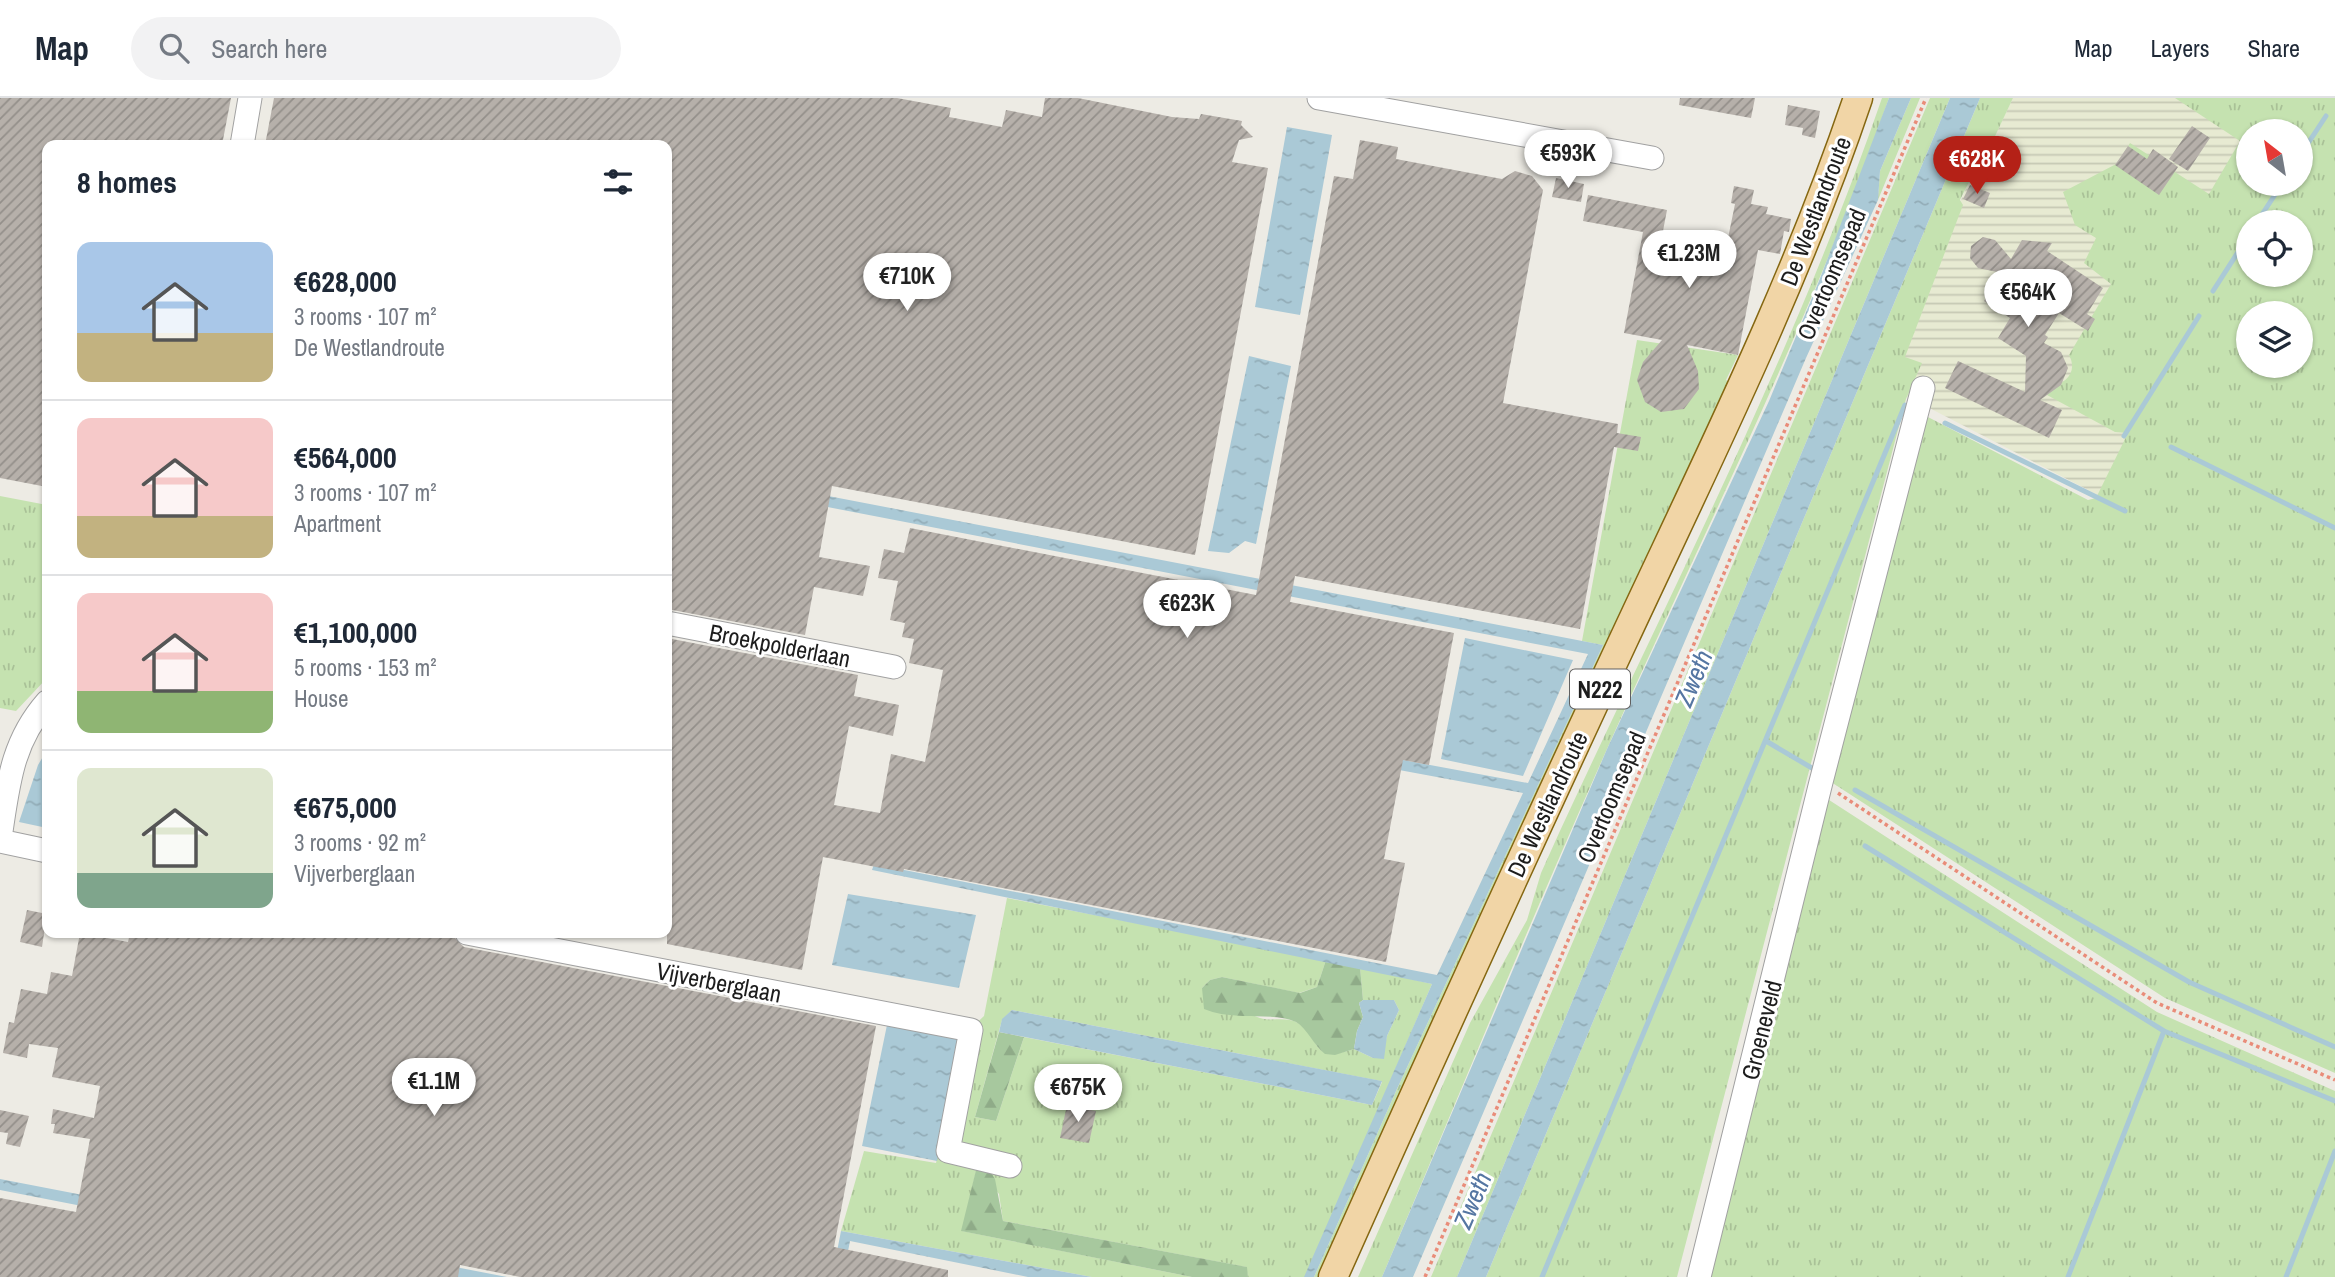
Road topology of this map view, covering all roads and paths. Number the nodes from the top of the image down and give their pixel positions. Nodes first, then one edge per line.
1 (250, 98) edge
2 (1319, 98) edge
3 (1858, 98) edge
4 (1875, 98) edge
5 (1926, 98) edge
6 (243, 140) edge
7 (1651, 158) dead end
8 (1923, 388) dead end
9 (672, 624) edge
10 (894, 667) dead end
11 (42, 708) edge
12 (1821, 782) junction
13 (0, 839) edge
14 (42, 850) edge
15 (493, 938) edge
16 (2335, 1080) edge
17 (1010, 1166) dead end
18 (1333, 1277) edge
19 (1350, 1277) edge
20 (1425, 1277) edge
21 (1699, 1277) edge

1 - 6 street
2 - 7 street
3 - 18 main road, De Westlandroute / N222
4 - 19 main road, De Westlandroute / N222
5 - 20 path, Overtoomsepad
8 - 12 street, Groeneveld
9 - 10 street, Broekpolderlaan
11 - 13 street
12 - 16 path
12 - 21 street, Groeneveld
13 - 14 street
15 - 17 street, Vijverberglaan

